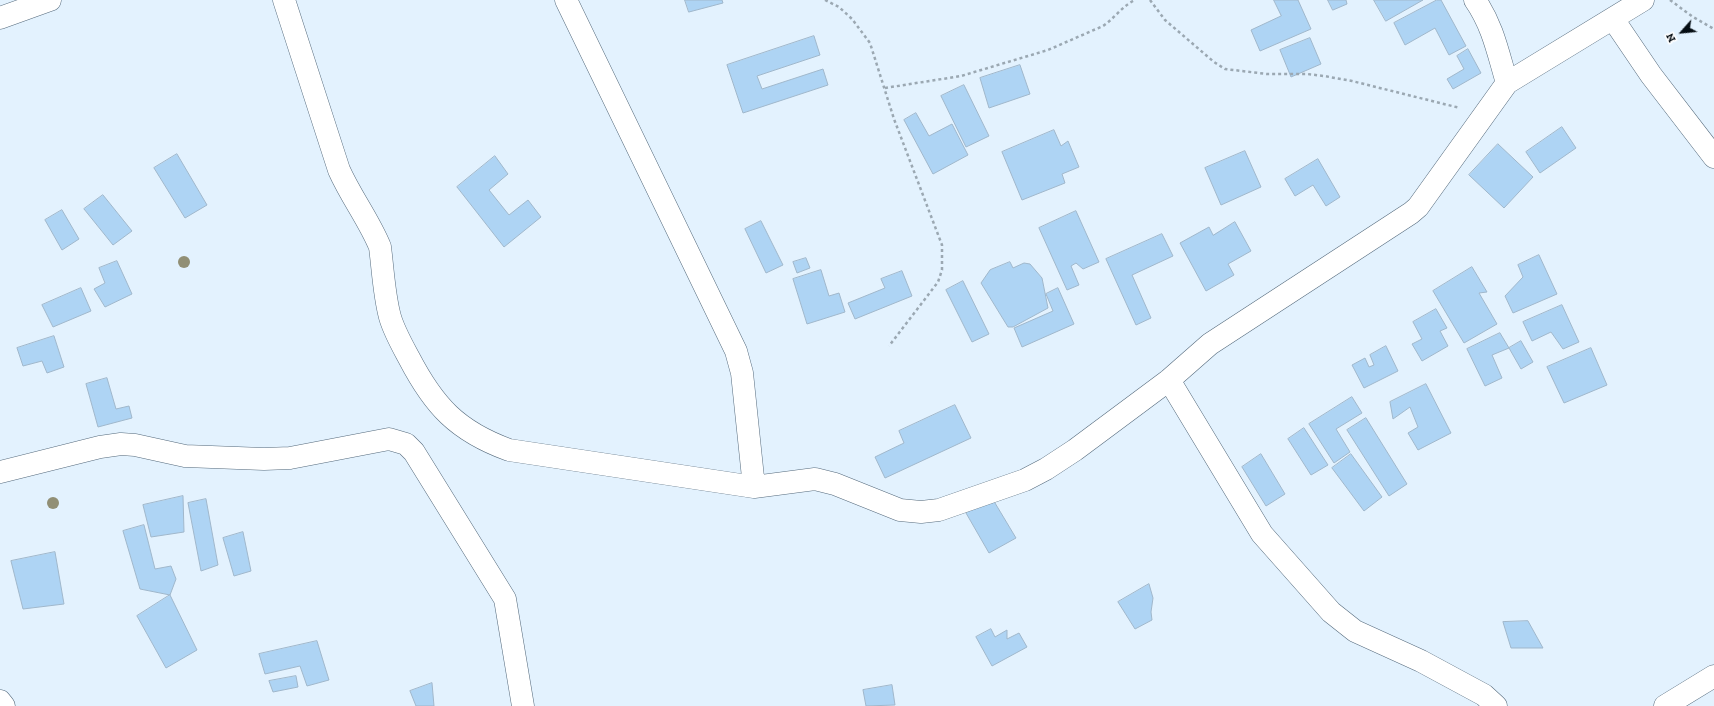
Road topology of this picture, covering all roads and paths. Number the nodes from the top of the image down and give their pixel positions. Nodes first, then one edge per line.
1 (50, 0) edge
2 (284, 0) edge
3 (566, 0) edge
4 (825, 0) edge
5 (1135, 0) edge
6 (1150, 0) edge
7 (1475, 0) edge
8 (1643, 0) edge
9 (1670, 0) edge
10 (0, 18) edge
11 (1613, 18) junction
12 (1714, 28) edge
13 (1507, 83) junction
14 (885, 88) junction
15 (1485, 114) junction
16 (1714, 157) edge
17 (889, 346) dead end
18 (1169, 380) junction
19 (0, 472) edge
20 (754, 487) junction
21 (1714, 676) edge
22 (0, 701) edge
23 (4, 706) edge
24 (523, 706) edge
25 (1496, 706) edge
26 (1665, 706) edge

1 - 10 street
2 - 20 street
3 - 20 street
4 - 14 path
5 - 14 path
6 - 15 path
7 - 13 street
8 - 11 street
9 - 12 path
11 - 13 street
11 - 16 street
13 - 15 street
14 - 17 path
15 - 18 street
18 - 20 street
18 - 25 street
19 - 24 street
21 - 26 street
22 - 23 street

